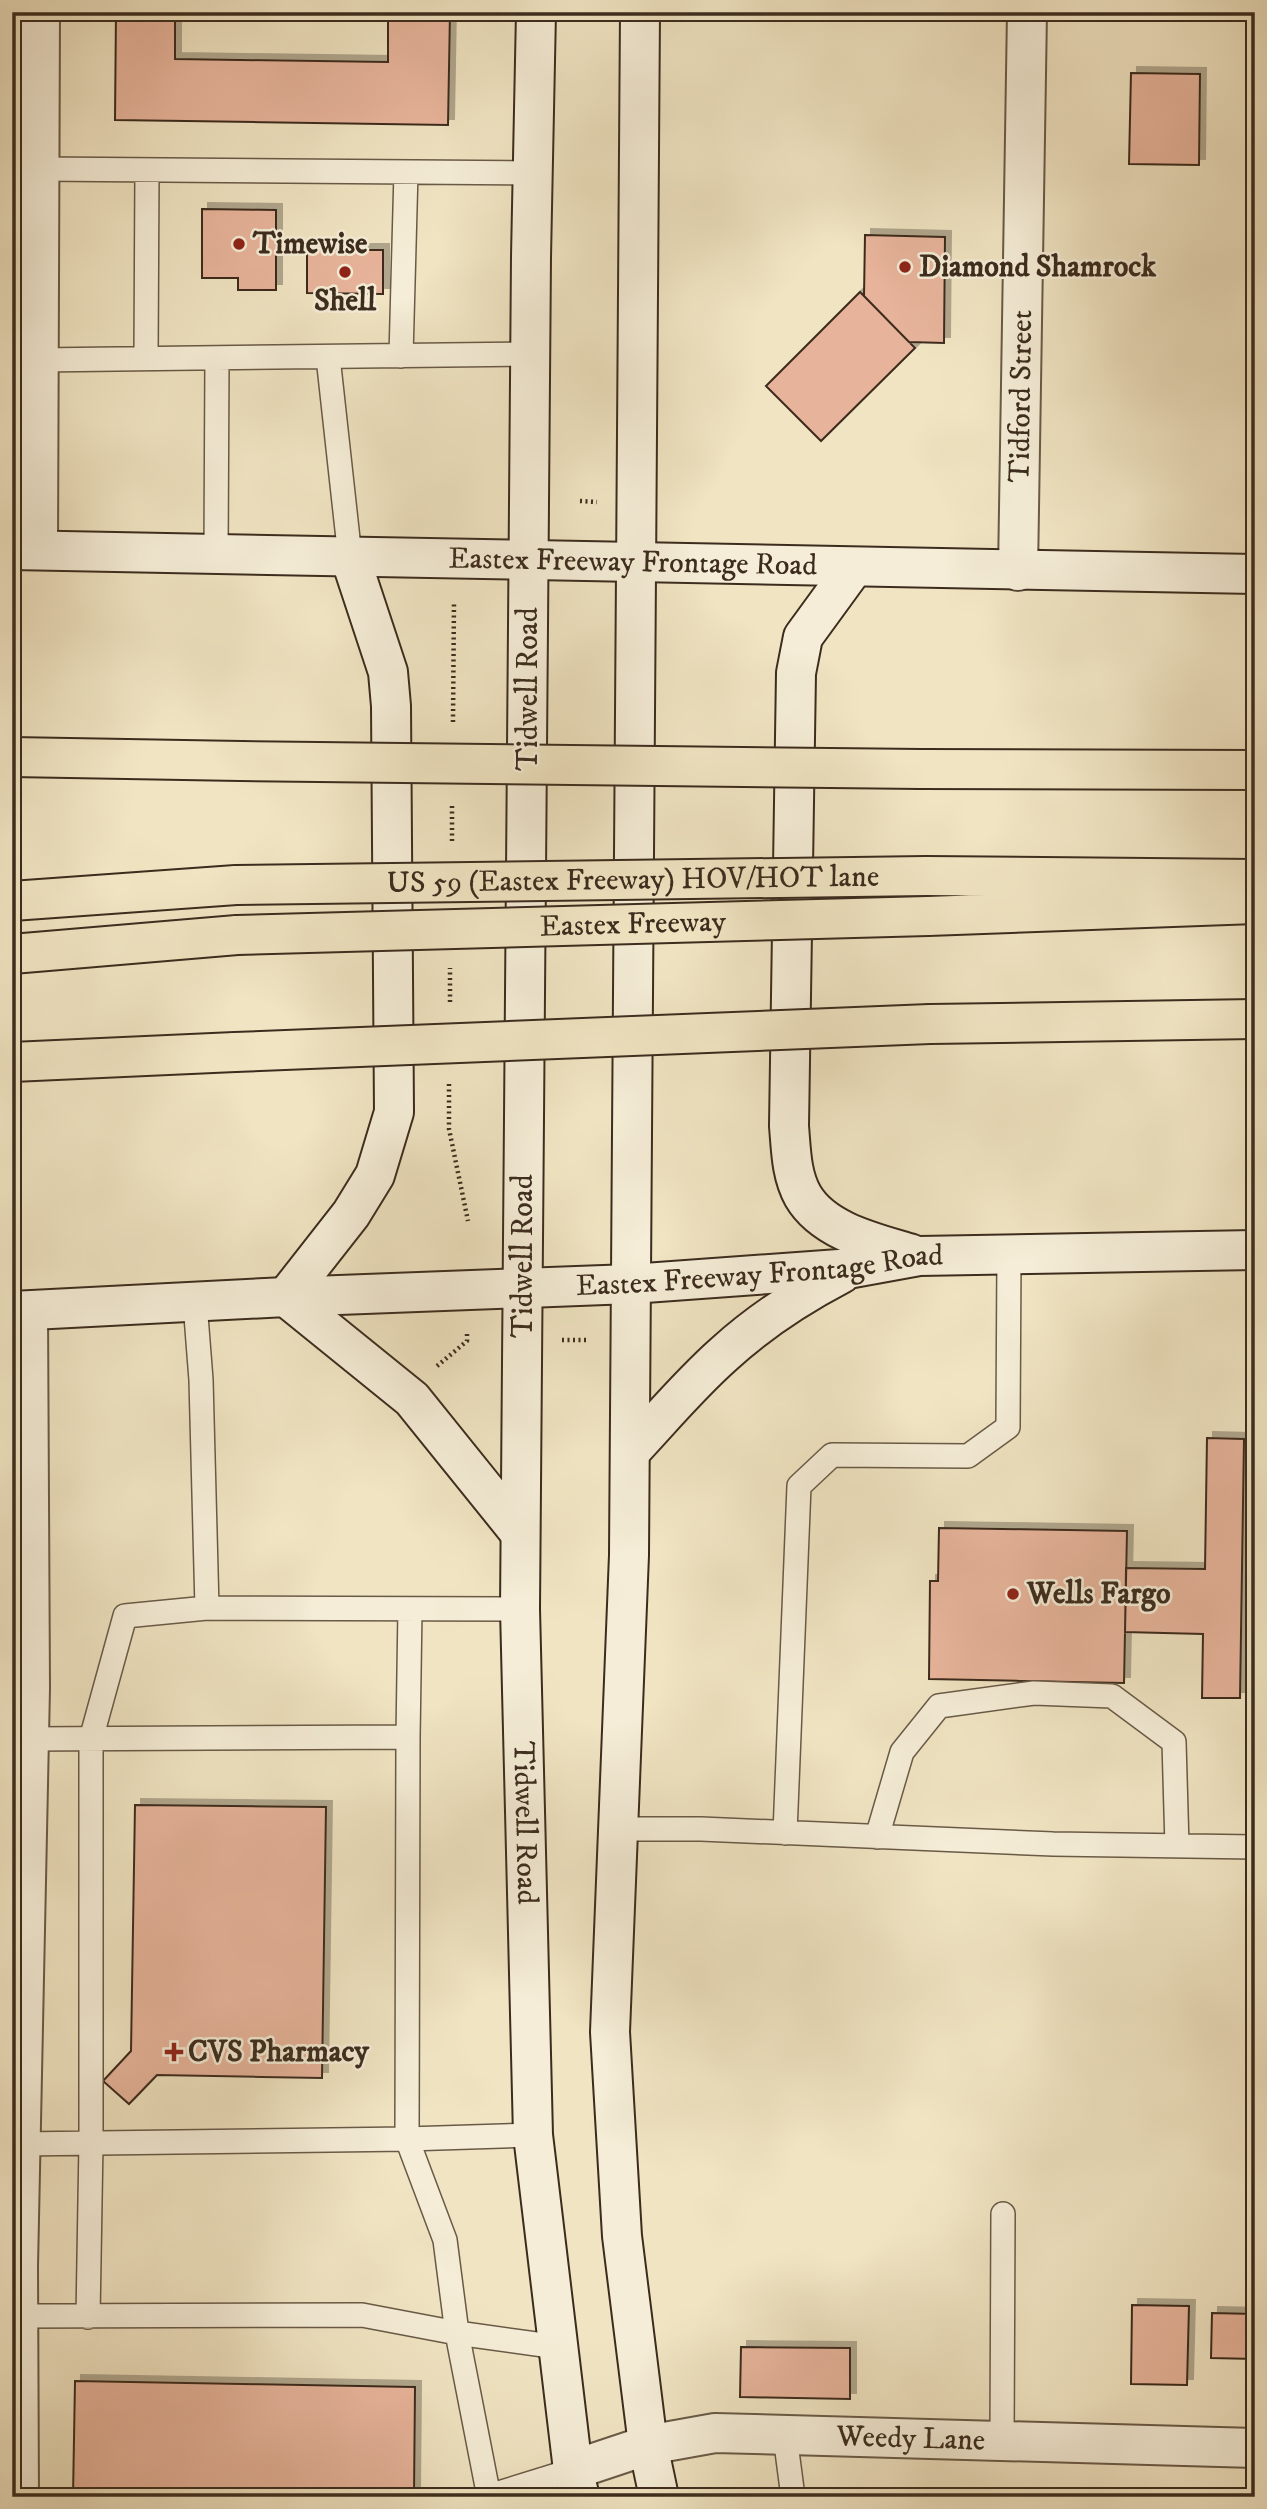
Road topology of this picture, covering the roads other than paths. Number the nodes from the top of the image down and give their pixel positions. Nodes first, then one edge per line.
1 (40, 12) edge
2 (536, 12) edge
3 (640, 12) edge
4 (1027, 12) edge
5 (40, 169) junction
6 (147, 170) junction
7 (406, 172) junction
8 (533, 173) junction
9 (531, 354) junction
10 (328, 356) junction
11 (401, 356) junction
12 (146, 358) junction
13 (217, 358) junction
14 (38, 360) junction
15 (25, 550) edge
16 (216, 554) junction
17 (350, 557) junction
18 (528, 560) junction
19 (636, 563) junction
20 (854, 567) junction
21 (1018, 570) junction
22 (1255, 574) edge
23 (12, 757) edge
24 (1255, 770) edge
25 (1255, 879) edge
26 (12, 881) edge
27 (236, 885) junction
28 (12, 901) edge
29 (1255, 904) edge
30 (237, 935) junction
31 (12, 936) edge
32 (12, 954) edge
33 (1255, 1019) edge
34 (12, 1062) edge
35 (1255, 1250) edge
36 (1009, 1254) junction
37 (919, 1256) junction
38 (853, 1268) junction
39 (631, 1284) junction
40 (522, 1289) junction
41 (286, 1297) junction
42 (195, 1303) junction
43 (20, 1311) edge
44 (629, 1452) junction
45 (520, 1533) junction
46 (207, 1608) junction
47 (410, 1609) junction
48 (520, 1609) junction
49 (408, 1737) junction
50 (29, 1739) junction
51 (91, 1739) junction
52 (619, 1829) junction
53 (785, 1833) junction
54 (877, 1837) junction
55 (1177, 1846) junction
56 (1255, 1847) edge
57 (533, 2135) junction
58 (407, 2139) junction
59 (91, 2143) junction
60 (20, 2144) junction
61 (1003, 2214) dead end
62 (18, 2316) junction
63 (88, 2317) junction
64 (457, 2333) junction
65 (558, 2347) junction
66 (785, 2436) junction
67 (1002, 2441) junction
68 (648, 2445) junction
69 (1255, 2448) edge
70 (577, 2483) edge
71 (19, 2497) edge
72 (489, 2497) edge
73 (659, 2497) edge
74 (793, 2497) edge

1 - 5 main road
2 - 8 main road, Tidwell Road
3 - 19 main road
4 - 21 main road, Tidford Street
5 - 6 lane
5 - 14 main road
6 - 7 lane
6 - 12 lane
7 - 8 lane
7 - 11 lane
8 - 9 main road, Tidwell Road
9 - 11 lane
9 - 18 main road, Tidwell Road
10 - 11 lane
10 - 13 lane
10 - 17 lane
12 - 13 lane
12 - 14 lane
13 - 16 lane
14 - 15 main road
15 - 16 main road, Eastex Freeway Frontage Road
16 - 17 main road, Eastex Freeway Frontage Road
17 - 18 main road, Eastex Freeway Frontage Road
17 - 41 main road
18 - 19 main road, Eastex Freeway Frontage Road
18 - 40 main road, Tidwell Road
19 - 20 main road, Eastex Freeway Frontage Road
19 - 39 main road
20 - 21 main road, Eastex Freeway Frontage Road
20 - 37 main road
21 - 22 main road, Eastex Freeway Frontage Road
23 - 24 highway, bridge
25 - 27 highway, US 59 (Eastex Freeway) HOV/HOT lane, bridge
26 - 27 highway, US 59 (Eastex Freeway) HOV/HOT lane
27 - 28 highway
29 - 30 highway, Eastex Freeway, bridge
30 - 31 highway
30 - 32 highway, Eastex Freeway
33 - 34 highway, bridge
35 - 36 main road, Eastex Freeway Frontage Road
36 - 37 main road, Eastex Freeway Frontage Road
36 - 53 lane
37 - 38 main road, Eastex Freeway Frontage Road
38 - 39 main road, Eastex Freeway Frontage Road
38 - 44 main road
39 - 40 main road, Eastex Freeway Frontage Road
39 - 44 main road
40 - 41 main road, Eastex Freeway Frontage Road
40 - 45 main road, Tidwell Road
41 - 42 main road, Eastex Freeway Frontage Road
41 - 45 main road
42 - 43 main road, Eastex Freeway Frontage Road
42 - 46 lane
43 - 50 main road
44 - 52 main road
45 - 48 main road, Tidwell Road
46 - 47 lane
46 - 51 lane
47 - 48 lane
47 - 49 lane
48 - 57 main road, Tidwell Road
49 - 51 lane
49 - 58 lane
50 - 51 lane
50 - 60 main road
51 - 59 lane
52 - 53 lane
52 - 68 main road
53 - 54 lane
54 - 55 lane
54 - 55 lane
55 - 56 lane
57 - 58 lane
57 - 65 main road, Tidwell Road
58 - 59 lane
58 - 64 lane
59 - 60 lane
59 - 63 lane
60 - 62 main road
61 - 67 lane
62 - 63 lane
62 - 71 main road
63 - 64 lane
64 - 65 lane
64 - 72 lane
65 - 70 main road, Tidwell Road
66 - 67 main road, Weedy Lane
66 - 68 main road, Weedy Lane
66 - 74 lane
67 - 69 main road, Weedy Lane
68 - 70 main road, Weedy Lane
68 - 73 main road
70 - 72 lane

